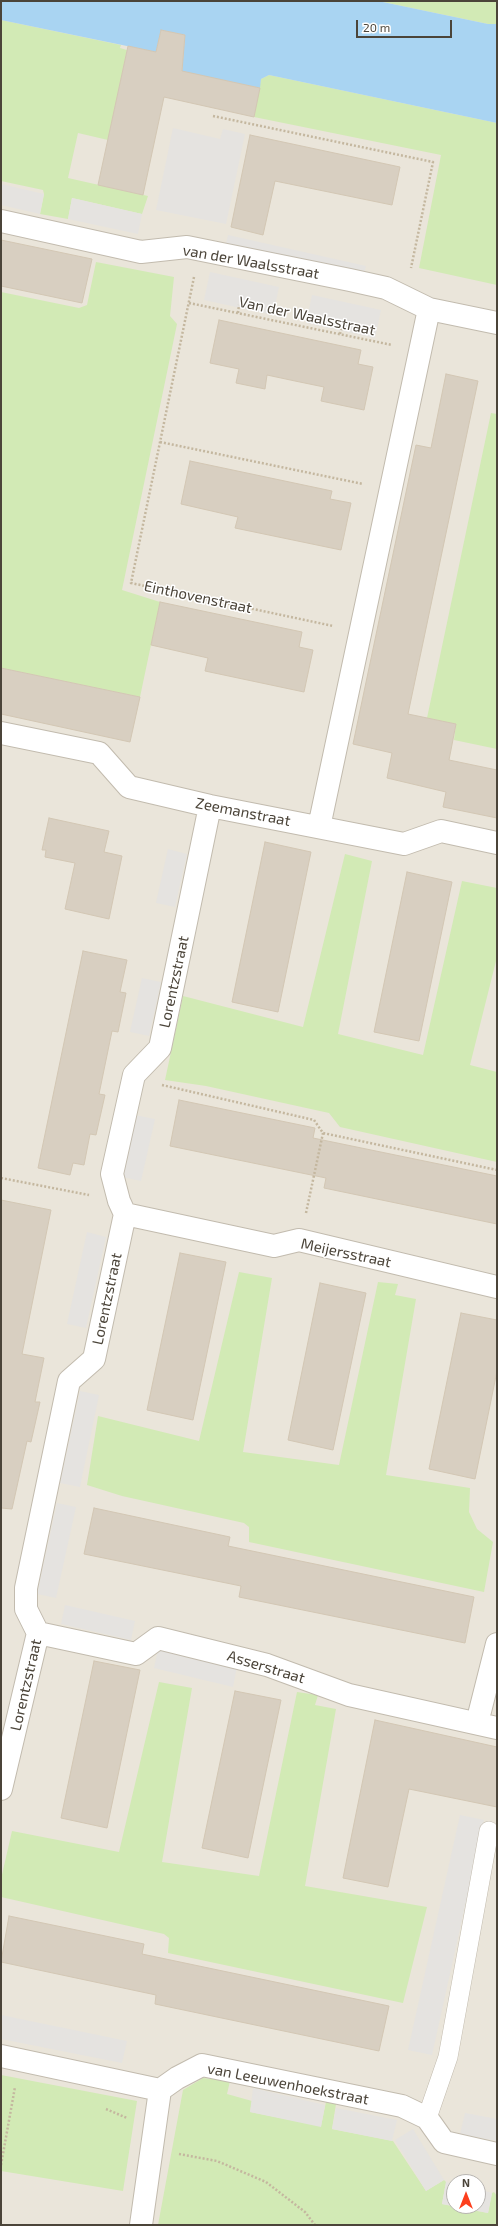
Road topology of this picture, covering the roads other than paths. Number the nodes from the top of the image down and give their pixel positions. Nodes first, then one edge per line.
1 (1, 221) edge
2 (429, 309) junction
3 (497, 323) edge
4 (1, 733) edge
5 (210, 806) junction
6 (319, 827) junction
7 (497, 843) edge
8 (122, 1207) junction
9 (497, 1287) edge
10 (38, 1633) junction
11 (497, 1644) edge
12 (487, 1726) edge
13 (1, 1789) edge
14 (489, 1831) dead end
15 (10, 2058) edge
16 (160, 2090) junction
17 (427, 2118) junction
18 (497, 2154) edge
19 (140, 2225) edge

1 - 2 street, van der Waalsstraat
2 - 3 street, van der Waalsstraat
2 - 6 street
4 - 5 street, Zeemanstraat
5 - 6 street, Zeemanstraat
5 - 8 street, Lorentzstraat
6 - 7 street, Zeemanstraat
8 - 9 street, Meijersstraat
8 - 10 street, Lorentzstraat
10 - 12 street, Asserstraat
10 - 13 street, Lorentzstraat
11 - 12 street
14 - 17 lane
15 - 16 street
16 - 17 street, van Leeuwenhoekstraat
16 - 19 street
17 - 18 street, van Leeuwenhoekstraat

